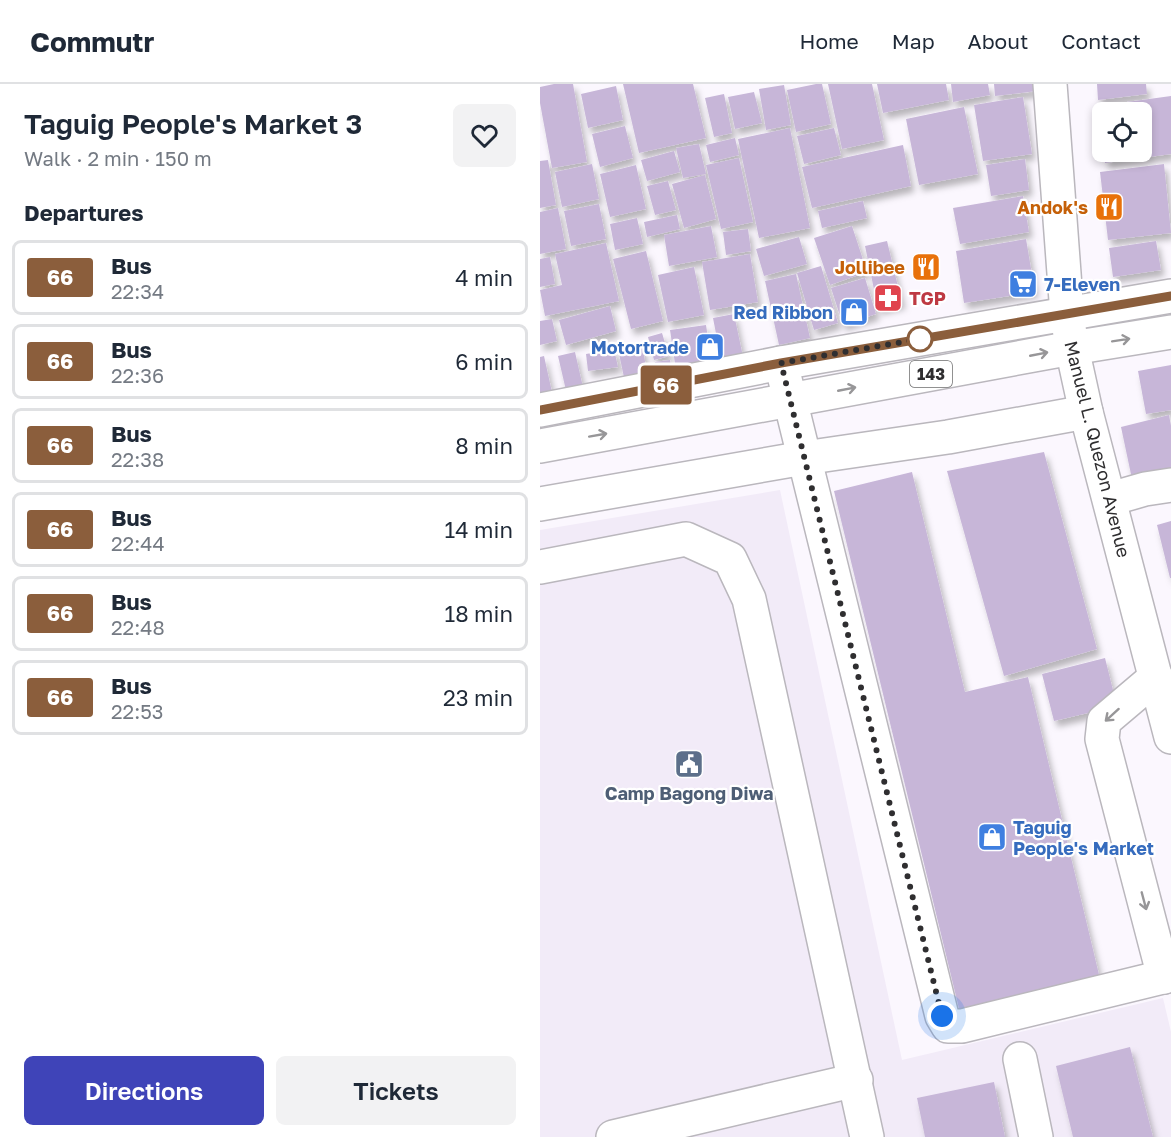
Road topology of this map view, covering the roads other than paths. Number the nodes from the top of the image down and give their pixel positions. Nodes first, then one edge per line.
1 (1050, 84) edge
2 (1171, 296) edge
3 (1067, 314) junction
4 (1171, 332) edge
5 (1072, 348) junction
6 (781, 363) junction
7 (790, 400) junction
8 (540, 410) edge
9 (1086, 411) junction
10 (540, 446) edge
11 (804, 458) junction
12 (1171, 485) edge
13 (1110, 500) junction
14 (540, 504) edge
15 (540, 567) edge
16 (1156, 677) junction
17 (1171, 737) edge
18 (1168, 976) edge
19 (1020, 1059) dead end
20 (856, 1080) junction
21 (613, 1137) edge
22 (867, 1137) edge
23 (1036, 1137) edge

1 - 3 main road, Manuel L. Quezon Avenue
2 - 3 main road
3 - 5 main road, Manuel L. Quezon Avenue
3 - 6 main road, 143
5 -> 4 main road
7 -> 5 main road, 143
5 - 9 main road, Manuel L. Quezon Avenue
6 - 7 main road
6 - 8 main road, 143
10 -> 7 main road, 143
7 - 11 main road
9 - 11 main road
9 - 13 main road, Manuel L. Quezon Avenue
11 - 14 main road
11 - 18 main road
12 - 13 main road
13 - 16 main road, Manuel L. Quezon Avenue
15 - 20 main road
16 - 17 main road, Manuel L. Quezon Avenue
16 -> 18 main road
19 - 23 main road
20 - 21 main road
20 - 22 main road

